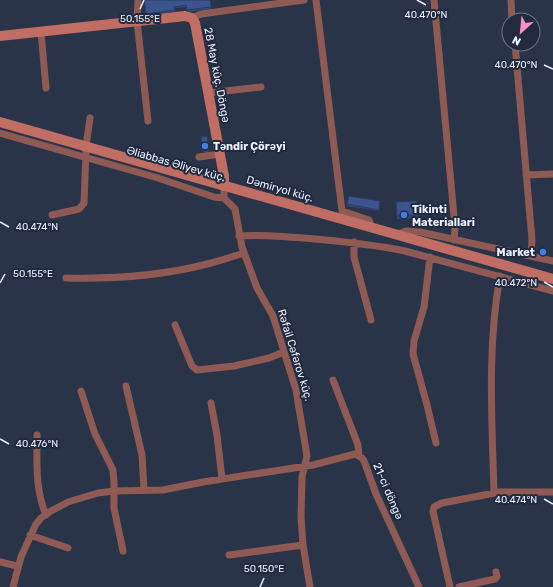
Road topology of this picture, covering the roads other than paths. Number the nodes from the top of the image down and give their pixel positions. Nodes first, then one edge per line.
1 (138, 0) edge
2 (304, 0) edge
3 (316, 0) edge
4 (434, 0) edge
5 (511, 0) edge
6 (261, 3) edge
7 (512, 12) edge
8 (192, 18) junction
9 (137, 21) junction
10 (41, 32) junction
11 (0, 36) edge
12 (515, 52) edge
13 (261, 87) dead end
14 (46, 88) dead end
15 (208, 93) junction
16 (90, 118) dead end
17 (148, 121) dead end
18 (0, 122) edge
19 (0, 126) edge
20 (0, 133) edge
21 (86, 152) junction
22 (220, 154) junction
23 (199, 157) dead end
24 (553, 174) edge
25 (526, 175) junction
26 (224, 191) junction
27 (52, 215) dead end
28 (372, 228) junction
29 (396, 235) junction
30 (239, 236) junction
31 (454, 240) junction
32 (354, 242) junction
33 (244, 253) junction
34 (531, 256) junction
35 (430, 257) junction
36 (553, 261) edge
37 (500, 276) junction
38 (66, 278) dead end
39 (553, 278) edge
40 (553, 282) edge
41 (553, 291) edge
42 (372, 320) dead end
43 (175, 325) dead end
44 (284, 352) junction
45 (333, 380) dead end
46 (126, 386) dead end
47 (81, 391) dead end
48 (211, 404) dead end
49 (37, 435) dead end
50 (436, 443) dead end
51 (359, 455) junction
52 (305, 466) junction
53 (222, 479) junction
54 (144, 490) junction
55 (114, 491) junction
56 (553, 492) edge
57 (494, 493) junction
58 (46, 514) junction
59 (30, 535) junction
60 (303, 545) junction
61 (68, 548) dead end
62 (123, 552) dead end
63 (229, 555) dead end
64 (0, 562) edge
65 (17, 566) junction
66 (496, 572) dead end
67 (418, 586) edge
68 (13, 587) edge
69 (310, 587) edge
70 (450, 587) edge
71 (459, 587) edge

1 - 9 street
2 - 6 street
3 - 28 street
4 - 31 street
5 - 7 street
6 - 8 street
8 - 9 main road, 28 May küç. Döngə
8 - 15 main road, 28 May küç. Döngə
9 - 10 main road, 28 May küç. Döngə
9 - 17 street
10 - 11 main road, 28 May küç. Döngə
10 - 14 street
12 - 25 street
13 - 15 street
15 - 22 main road, 28 May küç. Döngə
16 - 21 street
18 - 21 main road, Dəmiryol küç.
19 - 21 main road
20 - 21 street
21 - 26 main road, Dəmiryol küç.
21 - 27 street
22 - 23 street
22 - 26 main road, 28 May küç. Döngə
24 - 25 street
25 - 34 street
26 - 28 main road, Dəmiryol küç.
26 - 30 street, Rəfail Cəfərov küç.
26 - 40 main road, Əliabbas Əliyev küç.
28 - 29 main road, Dəmiryol küç.
29 - 31 street
29 - 39 main road, Dəmiryol küç.
30 - 32 street
30 - 33 street, Rəfail Cəfərov küç.
31 - 34 street
32 - 35 street
32 - 42 street
33 - 38 street
33 - 44 street, Rəfail Cəfərov küç.
34 - 36 street
35 - 37 street
35 - 50 street
37 - 41 street
37 - 57 street
43 - 44 street
44 - 52 street, Rəfail Cəfərov küç.
45 - 51 street
46 - 54 street
47 - 55 street
48 - 53 street
49 - 58 street
51 - 52 street, 21-ci döngə
51 - 67 street, 21-ci döngə
52 - 53 street, 21-ci döngə
52 - 60 street, Rəfail Cəfərov küç.
53 - 54 street, 21-ci döngə
54 - 55 street, 21-ci döngə
55 - 58 street, 21-ci döngə
55 - 62 street
56 - 57 street
57 - 70 street
58 - 59 street
59 - 61 street
59 - 65 street
60 - 63 street
60 - 69 street, Rəfail Cəfərov küç.
64 - 65 street
65 - 68 street
66 - 71 street

